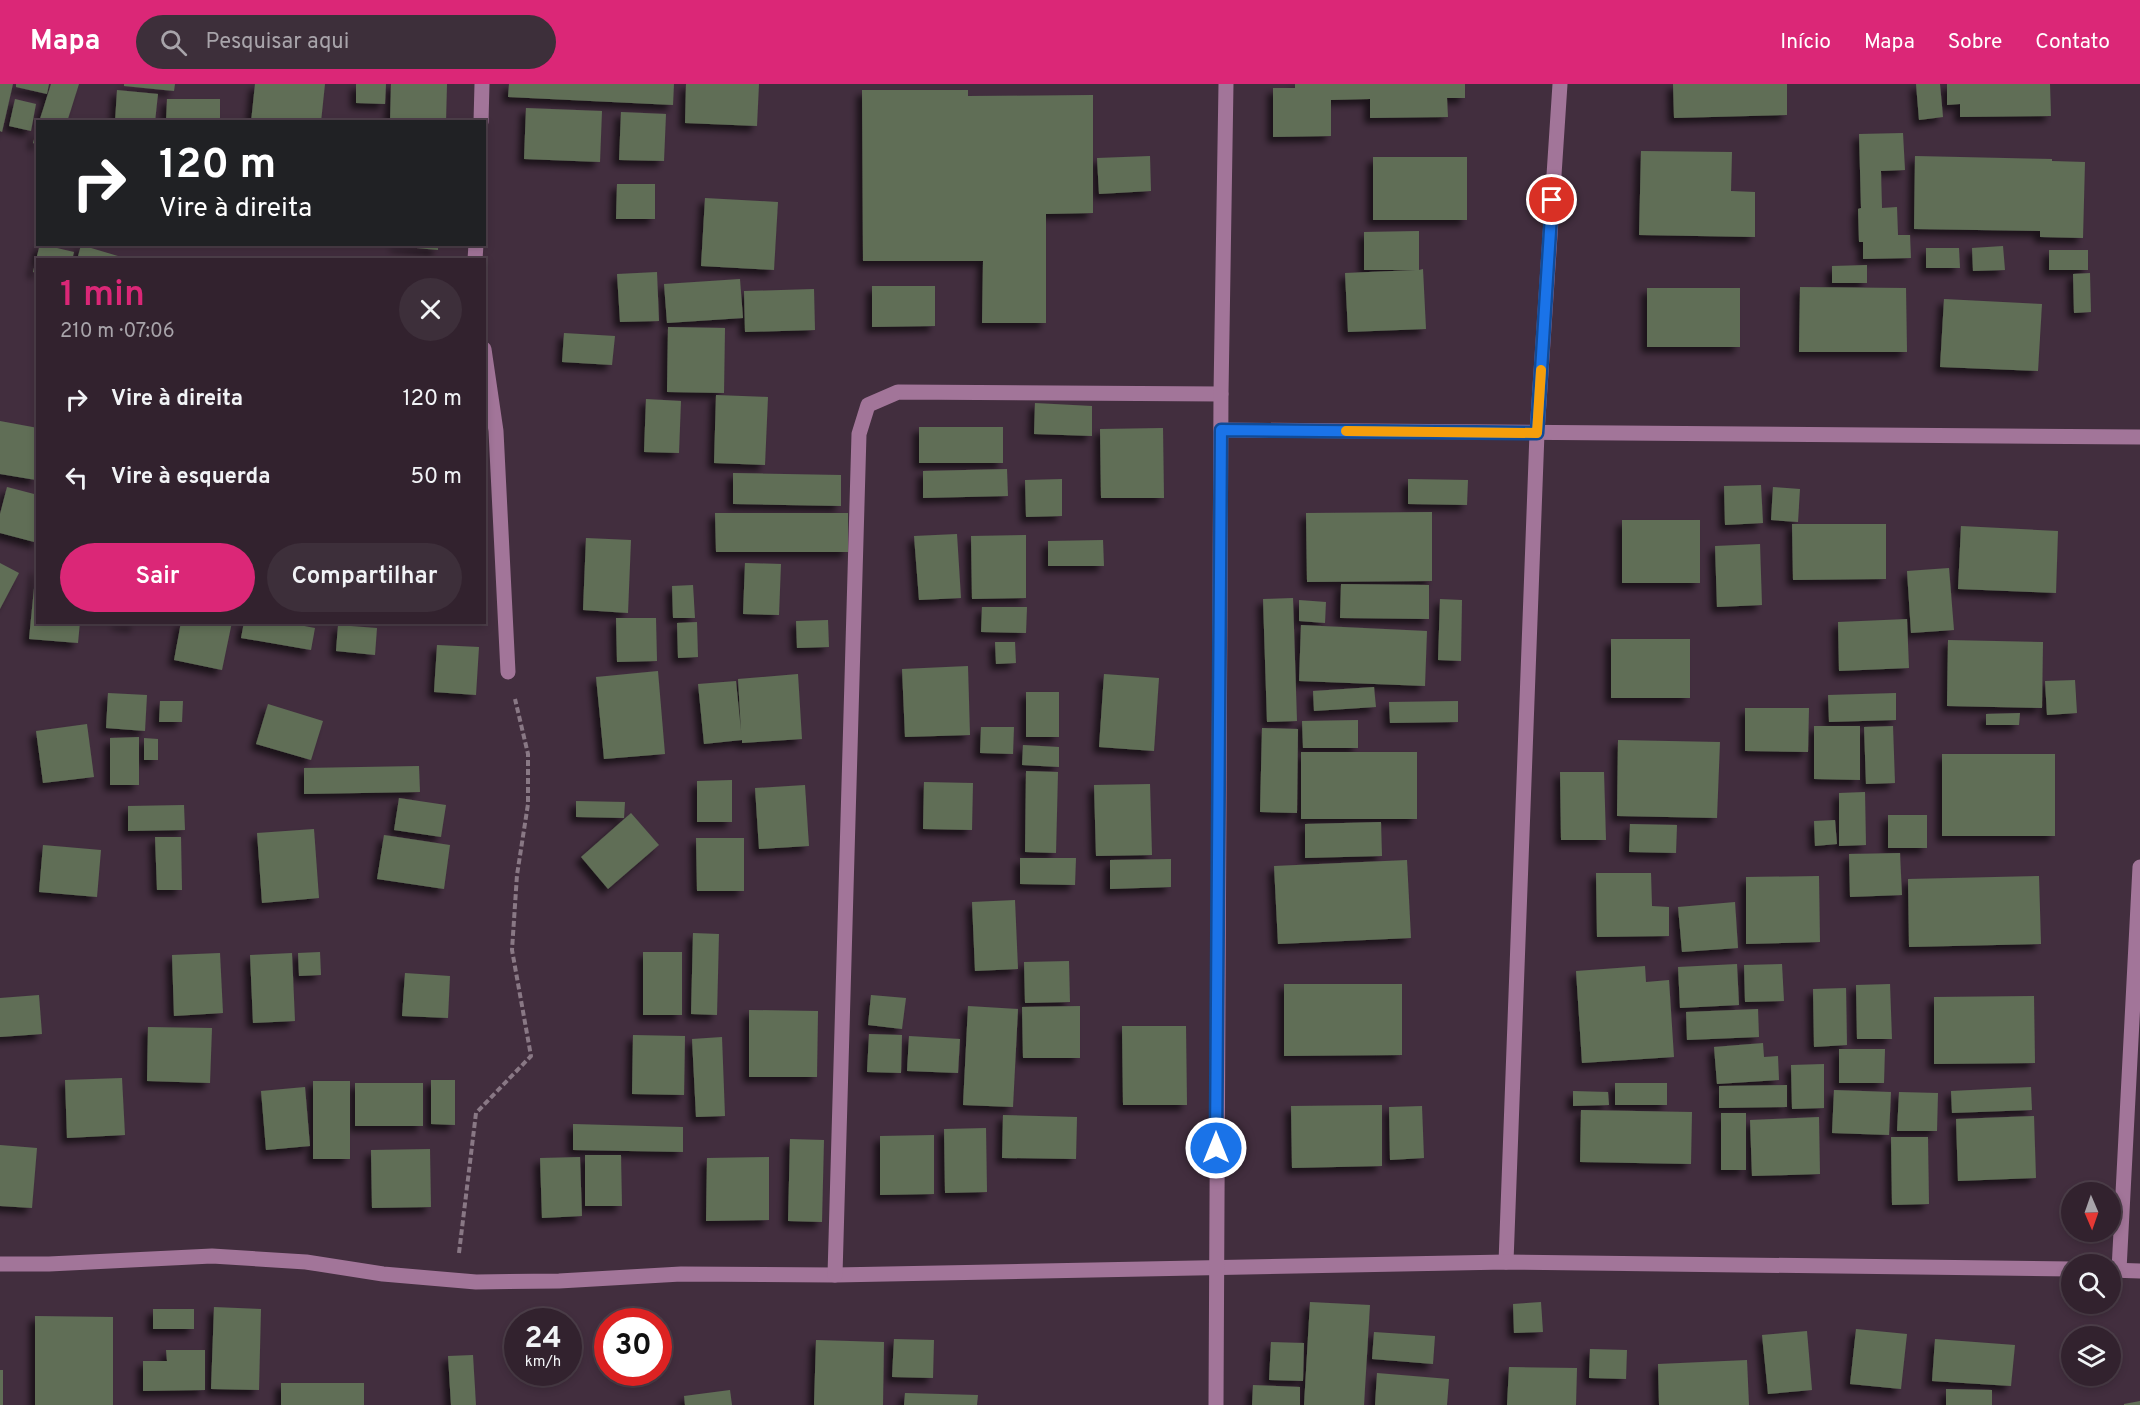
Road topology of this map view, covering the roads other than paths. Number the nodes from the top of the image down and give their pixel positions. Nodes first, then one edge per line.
1 (482, 84) edge
2 (1226, 84) edge
3 (1560, 84) edge
4 (481, 120) edge
5 (486, 363) edge
6 (1221, 394) junction
7 (1221, 430) junction
8 (1537, 433) junction
9 (2140, 437) edge
10 (508, 672) road end
11 (2140, 867) edge
12 (2116, 1254) edge
13 (1506, 1262) junction
14 (0, 1264) edge
15 (1215, 1267) junction
16 (2061, 1269) edge
17 (2121, 1270) edge
18 (2140, 1271) edge
19 (836, 1275) junction
20 (1216, 1405) edge

1 - 4 street
2 - 6 street
3 - 8 street
5 - 10 street
6 - 7 street
6 - 19 street
7 - 8 street
7 - 15 street
8 - 9 street
8 - 13 street
11 - 12 street
13 - 15 street
13 - 16 street
14 - 19 street
15 - 19 street
15 - 20 street
17 - 18 street

